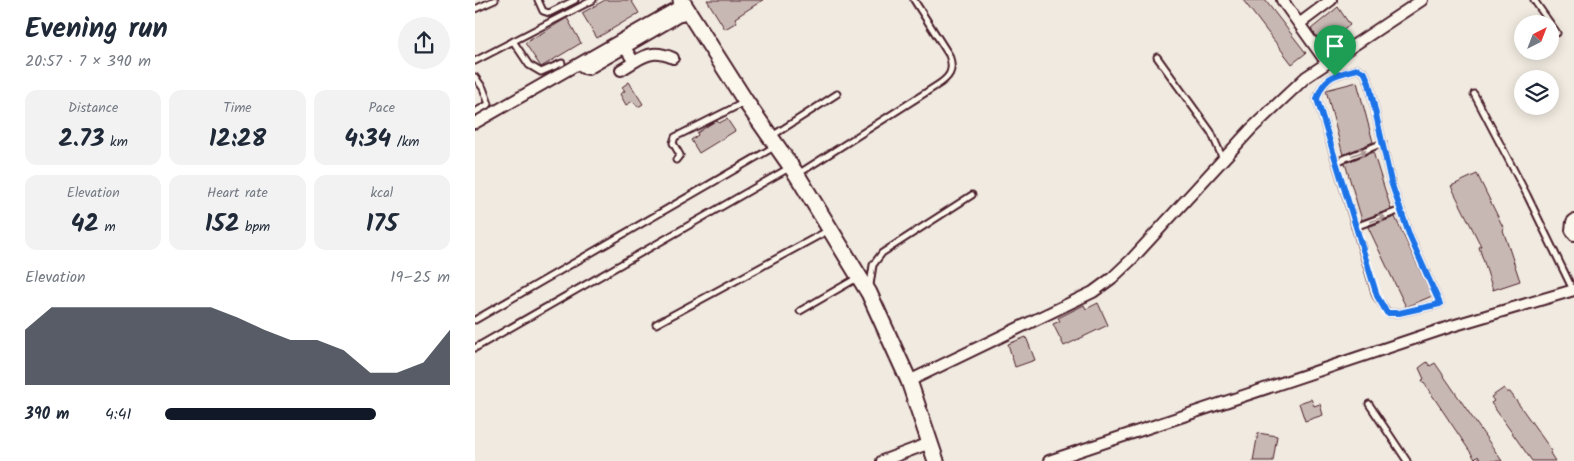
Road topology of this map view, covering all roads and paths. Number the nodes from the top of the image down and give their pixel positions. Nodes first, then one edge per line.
1 (495, 0) edge
2 (538, 0) edge
3 (575, 0) edge
4 (593, 0) edge
5 (914, 0) edge
6 (1281, 0) edge
7 (1331, 0) edge
8 (1422, 0) edge
9 (1534, 0) edge
10 (684, 5) edge
11 (475, 9) edge
12 (1544, 15) edge
13 (1299, 24) junction
14 (513, 41) junction
15 (622, 44) junction
16 (1157, 57) dead end
17 (673, 58) dead end
18 (475, 61) edge
19 (634, 62) junction
20 (562, 63) dead end
21 (1331, 69) junction
22 (621, 70) dead end
23 (475, 77) edge
24 (837, 94) dead end
25 (1474, 94) dead end
26 (746, 102) junction
27 (475, 112) edge
28 (475, 123) edge
29 (774, 141) junction
30 (1383, 144) junction
31 (676, 160) dead end
32 (1223, 160) junction
33 (1336, 162) junction
34 (794, 170) junction
35 (973, 195) dead end
36 (1401, 210) junction
37 (1574, 220) edge
38 (1355, 227) junction
39 (831, 229) junction
40 (1574, 234) edge
41 (859, 276) junction
42 (1573, 290) edge
43 (869, 293) junction
44 (800, 311) dead end
45 (475, 320) edge
46 (656, 324) dead end
47 (475, 348) edge
48 (909, 381) junction
49 (1369, 404) dead end
50 (930, 443) junction
51 (881, 461) edge
52 (936, 461) edge
53 (1049, 461) edge
54 (1407, 461) edge

1 - 11 lane
2 - 3 lane
4 - 14 lane
5 - 34 lane
6 - 13 street
7 - 13 street
8 - 21 street
9 - 12 lane
10 - 15 street
10 - 26 main road
13 - 21 street
14 - 18 lane
14 - 20 lane
15 - 19 street
15 - 28 street
16 - 32 lane
17 - 19 street
19 - 22 street
21 - 30 lane
21 - 32 street
21 - 33 lane
23 - 27 lane
24 - 29 lane
25 - 42 lane
26 - 29 main road
26 - 31 lane
29 - 34 main road
29 - 45 lane
33 -> 30 lane
30 - 36 lane
32 - 48 street
33 - 38 lane
34 - 39 main road
34 - 47 lane
35 - 43 lane
38 -> 36 lane
36 - 38 lane
37 - 40 street
39 - 41 main road
39 - 46 lane
41 - 43 main road
41 - 44 lane
42 - 53 street
43 - 48 main road
48 - 50 main road
49 - 54 lane
50 - 51 street
50 - 52 main road

